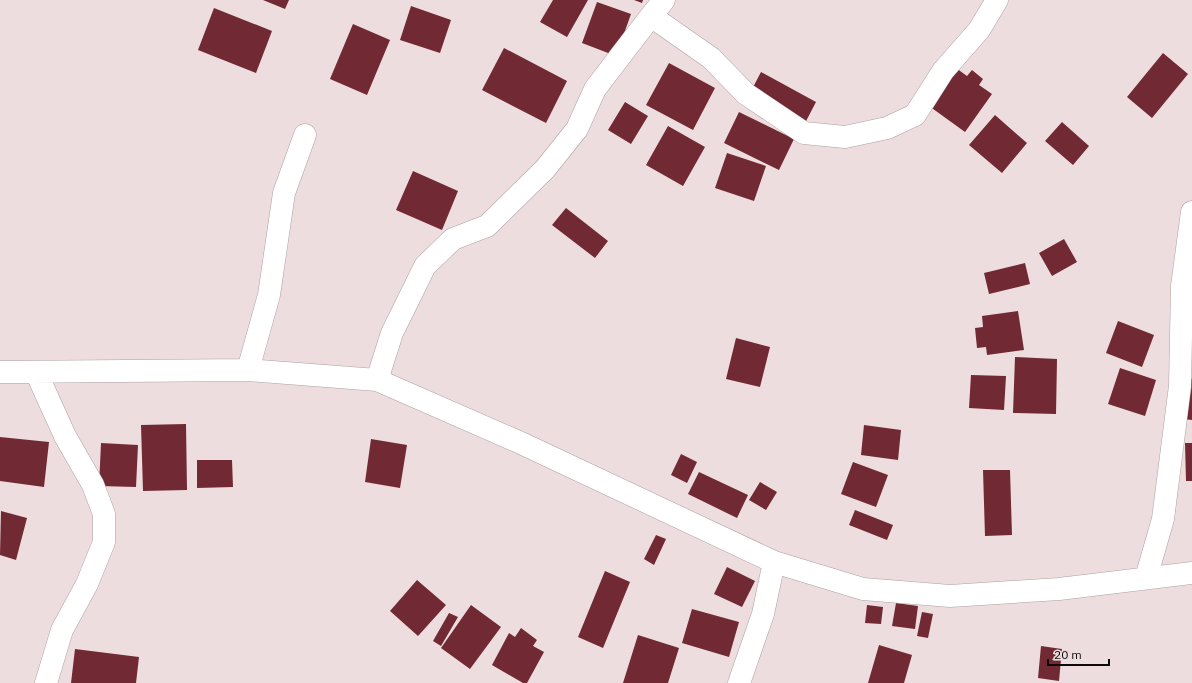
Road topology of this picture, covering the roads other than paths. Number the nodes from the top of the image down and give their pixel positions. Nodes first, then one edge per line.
1 (997, 0) edge
2 (657, 8) edge
3 (305, 135) dead end
4 (1192, 212) edge
5 (248, 370) junction
6 (0, 372) edge
7 (36, 372) junction
8 (377, 380) junction
9 (774, 562) junction
10 (1192, 573) edge
11 (1146, 578) junction
12 (49, 679) edge
13 (739, 683) edge

1 - 2 street
2 - 8 street
3 - 5 street
4 - 11 street
5 - 7 street
5 - 8 street
6 - 7 street
7 - 12 street
8 - 9 street
9 - 11 street
9 - 13 street
10 - 11 street

